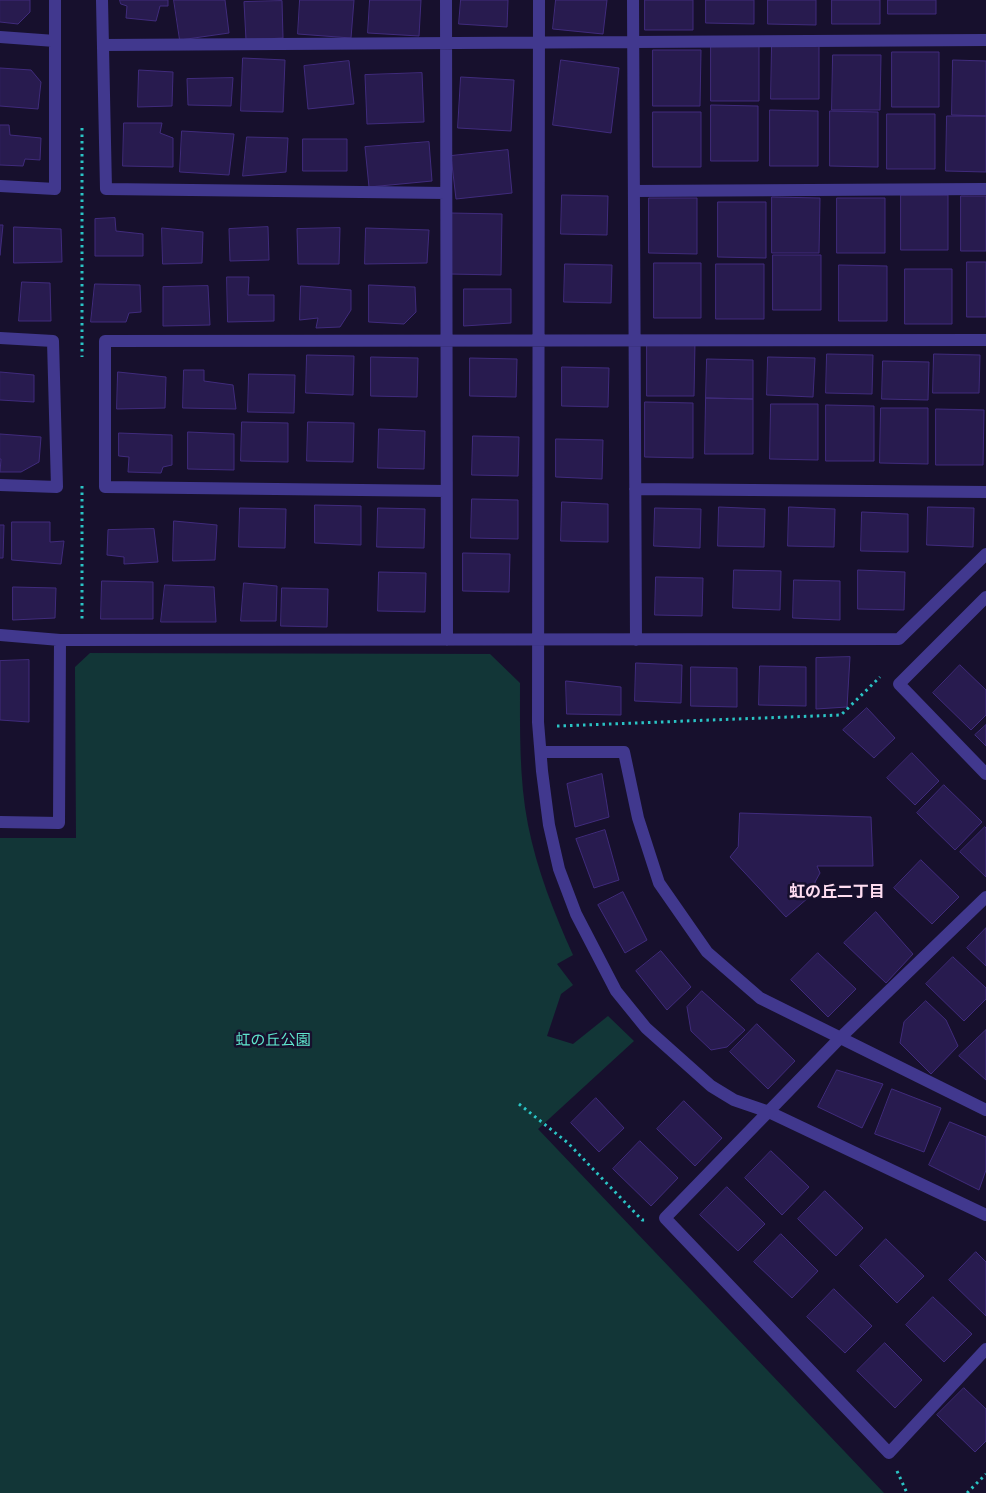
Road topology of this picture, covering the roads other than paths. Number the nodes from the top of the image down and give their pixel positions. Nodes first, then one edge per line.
1 (55, 0) edge
2 (102, 0) edge
3 (446, 0) edge
4 (539, 0) edge
5 (633, 0) edge
6 (0, 37) edge
7 (986, 40) edge
8 (55, 41) junction
9 (633, 42) junction
10 (446, 43) junction
11 (538, 43) junction
12 (103, 45) junction
13 (0, 186) edge
14 (986, 189) edge
15 (634, 191) junction
16 (446, 193) junction
17 (0, 338) edge
18 (446, 340) junction
19 (538, 340) junction
20 (634, 340) junction
21 (986, 340) edge
22 (0, 484) edge
23 (635, 490) junction
24 (446, 491) junction
25 (986, 492) edge
26 (986, 554) edge
27 (986, 597) edge
28 (0, 635) edge
29 (60, 640) junction
30 (447, 640) junction
31 (538, 640) junction
32 (636, 640) junction
33 (541, 752) junction
34 (986, 774) edge
35 (0, 822) edge
36 (986, 897) edge
37 (840, 1038) junction
38 (986, 1110) edge
39 (769, 1112) junction
40 (986, 1215) edge
41 (986, 1349) edge

1 - 8 street
2 - 12 street
3 - 10 street
4 - 11 street
5 - 9 street
6 - 8 street
7 - 9 street
8 - 13 street
9 - 11 street
9 - 15 street
10 - 11 street
10 - 12 street
10 - 16 street
11 - 19 street
12 - 16 street
14 - 15 street
15 - 20 street
16 - 18 street
17 - 22 street
18 - 19 street
18 - 24 street
18 - 24 street
19 - 20 street
19 - 31 street
20 - 21 street
20 - 23 street
23 - 25 street
23 - 32 street
24 - 30 street
26 - 32 street
27 - 34 street
28 - 29 street
29 - 30 street
29 - 35 street
30 - 31 street
31 - 32 street
31 - 33 street
33 - 37 street
33 - 39 street
36 - 37 street
37 - 38 street
37 - 39 street
39 - 40 street
39 - 41 street

